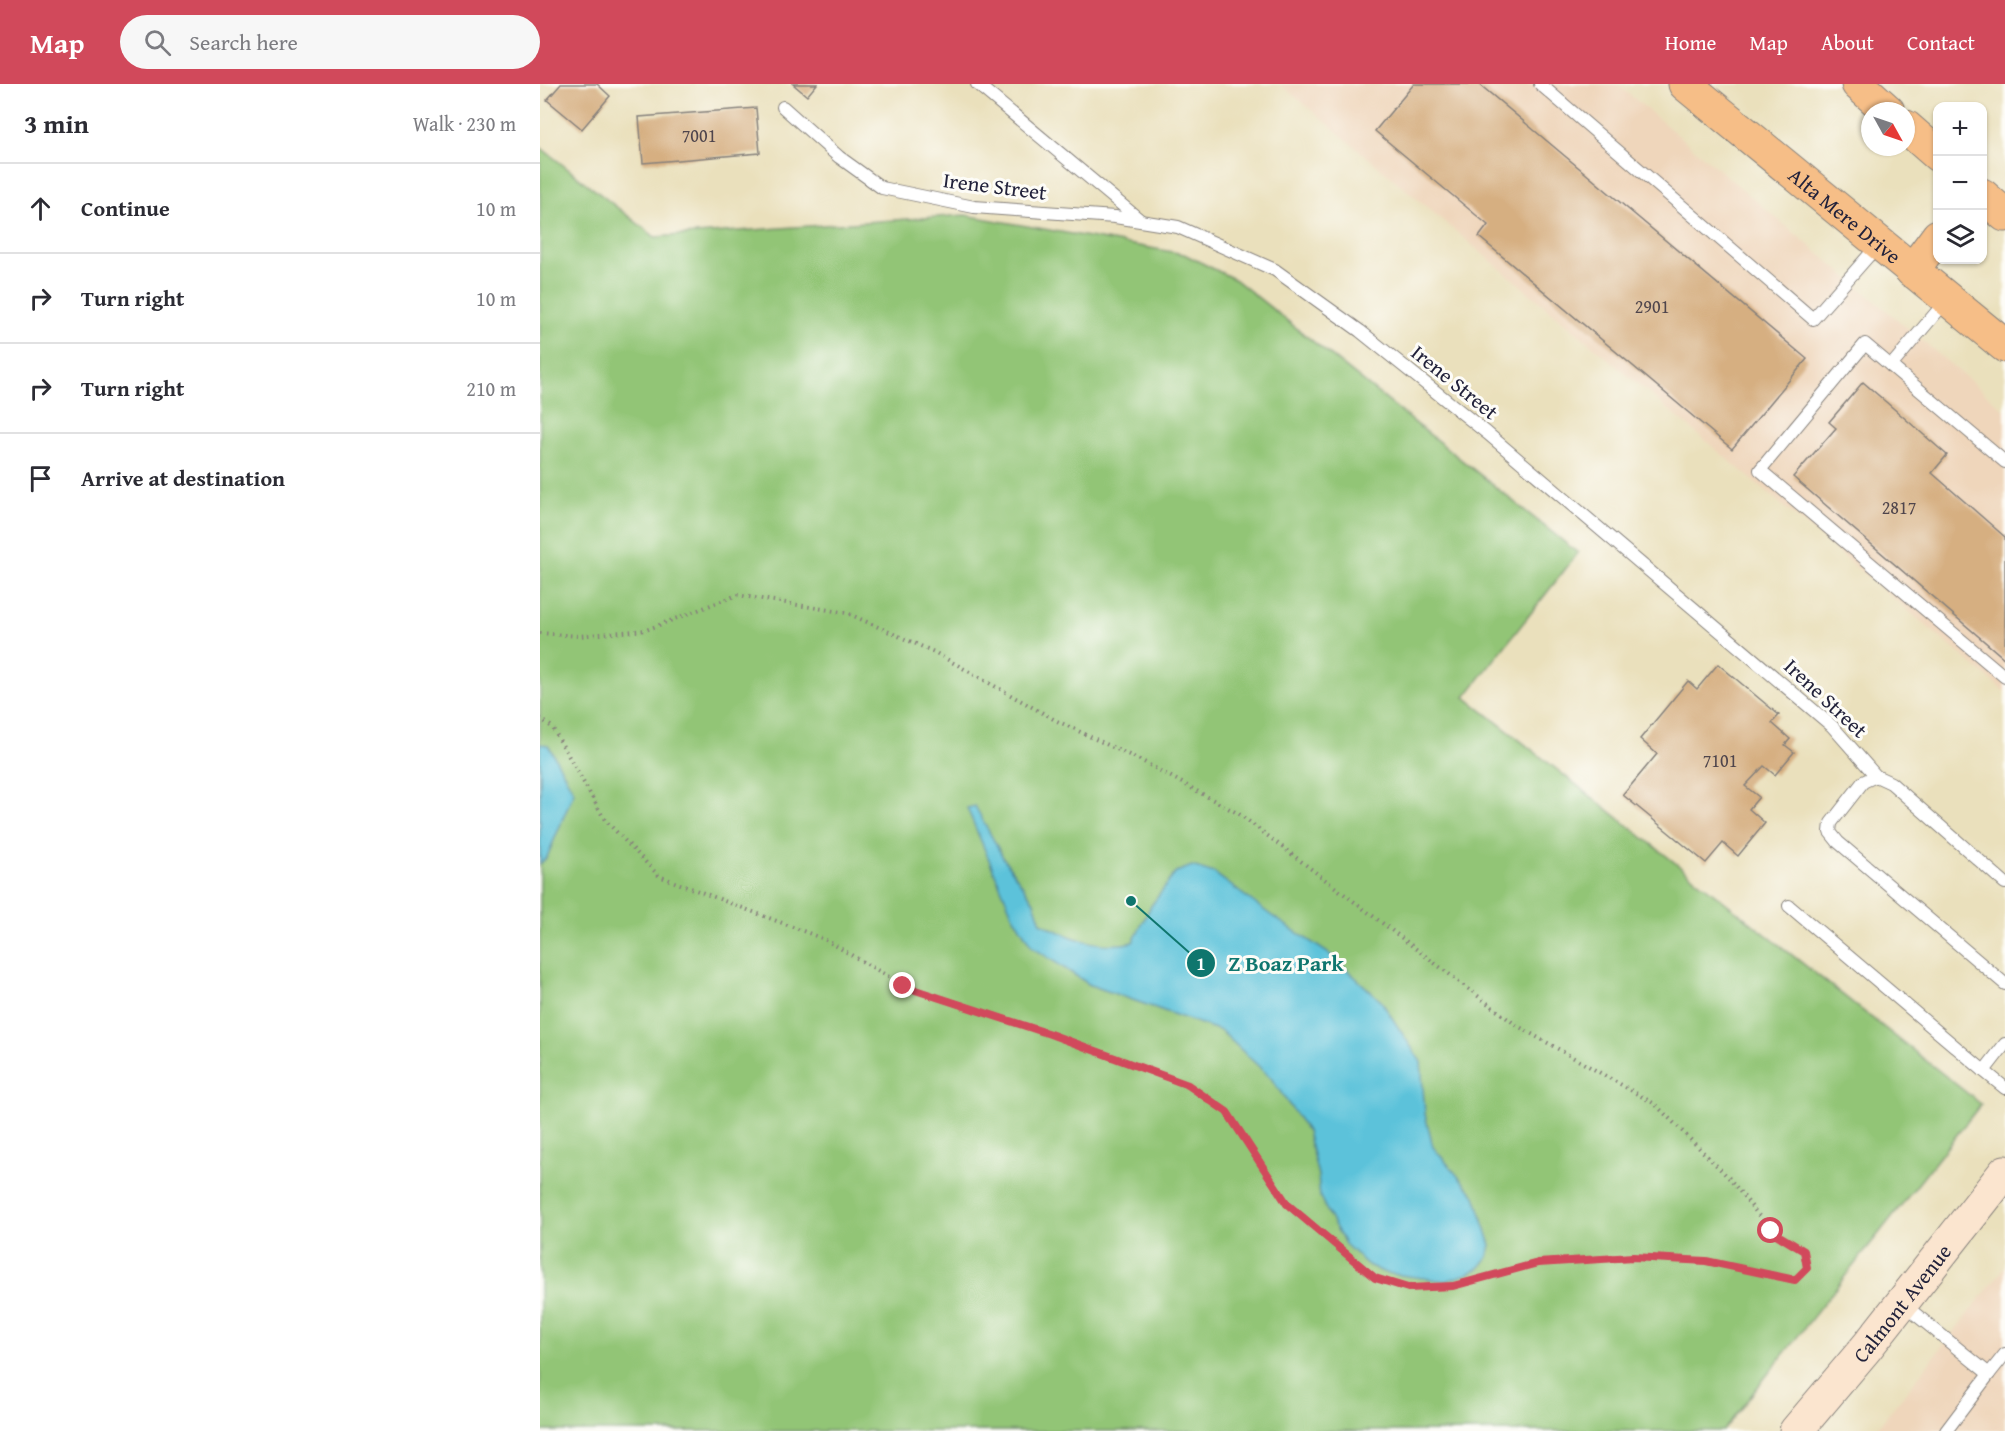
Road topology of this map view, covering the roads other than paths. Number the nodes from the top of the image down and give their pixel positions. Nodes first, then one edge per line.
1 (977, 84) edge
2 (1540, 84) edge
3 (1685, 84) edge
4 (1858, 84) edge
5 (1878, 102) edge
6 (783, 107) dead end
7 (1915, 135) edge
8 (1933, 151) edge
9 (1987, 196) edge
10 (1987, 198) edge
11 (2005, 205) edge
12 (2005, 215) edge
13 (1142, 221) junction
14 (1933, 243) edge
15 (1878, 244) junction
16 (1911, 271) junction
17 (1947, 300) junction
18 (2005, 346) edge
19 (1891, 366) junction
20 (2005, 462) edge
21 (2005, 677) edge
22 (1876, 776) junction
23 (2005, 883) edge
24 (1789, 906) dead end
25 (2005, 984) edge
26 (2005, 1044) edge
27 (1984, 1071) junction
28 (2005, 1088) edge
29 (2005, 1172) edge
30 (1901, 1303) junction
31 (2005, 1354) edge
32 (1997, 1370) edge
33 (1796, 1431) edge
34 (1946, 1431) edge

1 - 13 lane
2 - 15 lane
3 - 15 main road, Alta Mere Drive
4 - 5 main road
6 - 13 lane, Irene Street
7 - 8 main road
9 - 11 main road
10 - 12 main road
13 - 22 lane, Irene Street
14 - 16 main road
15 - 16 main road, Alta Mere Drive
16 - 17 main road, Alta Mere Drive
17 - 18 main road, Alta Mere Drive
17 - 19 lane
19 - 20 lane
19 - 21 lane
22 - 23 lane, Irene Street
22 - 25 lane
24 - 27 lane
26 - 27 lane
27 - 28 lane
29 - 30 main road, Calmont Avenue
30 - 32 lane
30 - 33 main road, Calmont Avenue
31 - 32 lane
32 - 34 lane

